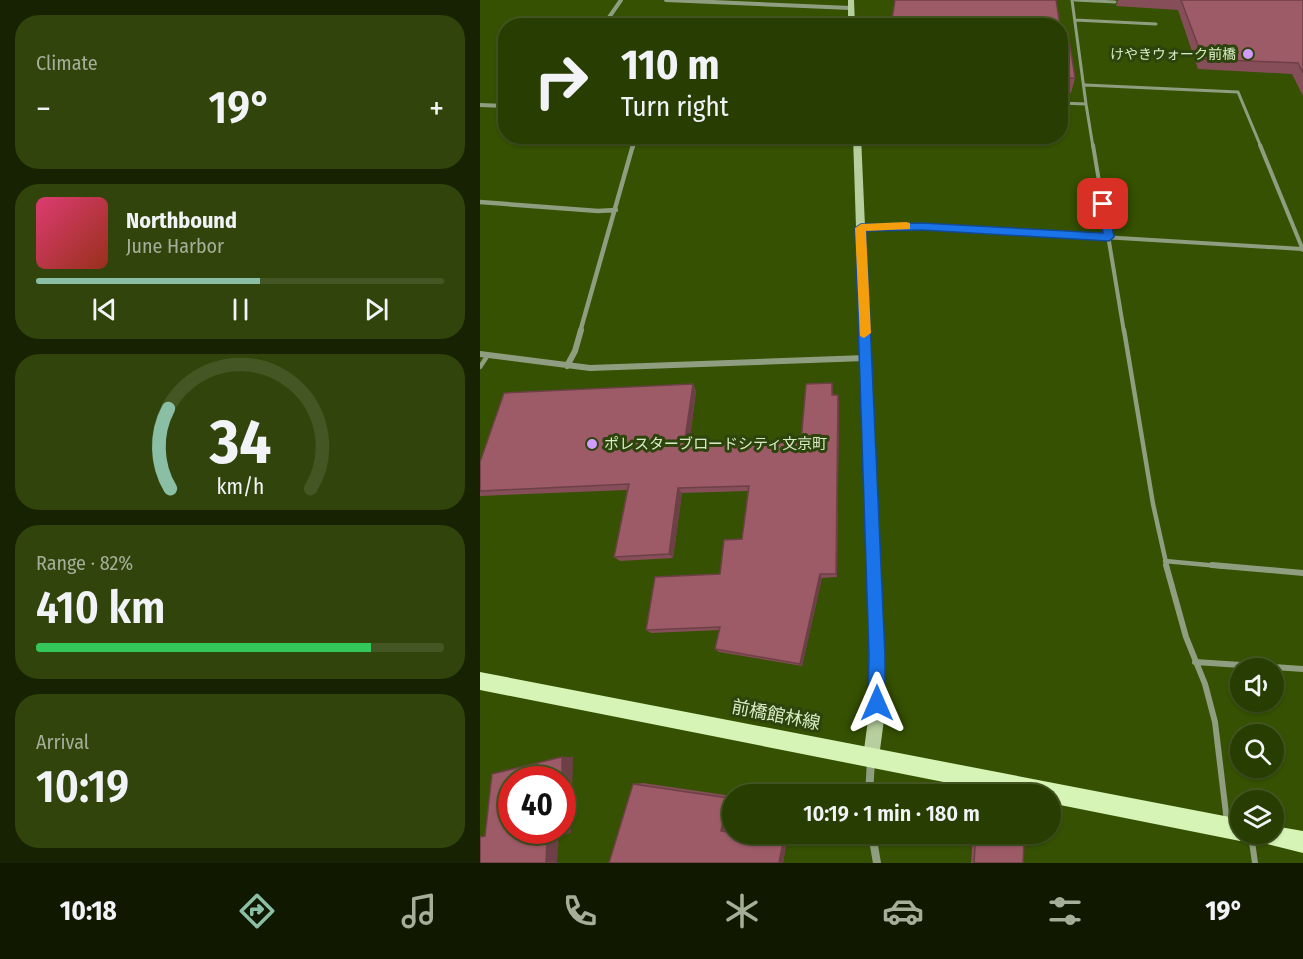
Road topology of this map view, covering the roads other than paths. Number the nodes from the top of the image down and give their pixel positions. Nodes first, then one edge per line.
1 (621, 0) edge
2 (666, 0) edge
3 (1074, 0) edge
4 (1115, 2) dead end
5 (851, 4) edge
6 (609, 18) edge
7 (1075, 20) junction
8 (1156, 24) dead end
9 (1085, 85) junction
10 (1068, 103) edge
11 (1086, 104) junction
12 (480, 105) edge
13 (498, 106) edge
14 (634, 144) edge
15 (857, 144) edge
16 (480, 202) edge
17 (616, 210) junction
18 (861, 228) junction
19 (1109, 237) junction
20 (1303, 250) edge
21 (480, 354) edge
22 (488, 355) junction
23 (865, 358) junction
24 (567, 366) junction
25 (480, 367) edge
26 (1165, 561) junction
27 (1303, 573) edge
28 (1195, 662) junction
29 (1303, 669) edge
30 (480, 681) edge
31 (872, 757) junction
32 (870, 784) edge
33 (1230, 806) edge
34 (1230, 828) edge
35 (1284, 838) edge
36 (1303, 842) edge
37 (874, 844) edge
38 (1252, 844) edge
39 (877, 863) edge
40 (1255, 863) edge

1 - 6 street
2 - 5 street
3 - 4 lane
3 - 7 lane
7 - 8 lane
7 - 9 lane
9 - 11 lane
9 - 20 lane
10 - 11 lane
11 - 19 lane
12 - 13 street
14 - 17 street
15 - 18 street
16 - 17 street
17 - 24 street
18 - 19 lane
18 - 23 street
19 - 20 lane
19 - 26 lane
21 - 22 street
22 - 24 street
22 - 25 lane
23 - 24 street
23 - 31 street
26 - 27 lane
26 - 28 lane
28 - 29 lane
28 - 33 lane
30 - 31 main road, 前橋館林線
31 - 32 street
31 - 34 main road, 前橋館林線
35 - 36 main road
37 - 39 street
38 - 40 lane

